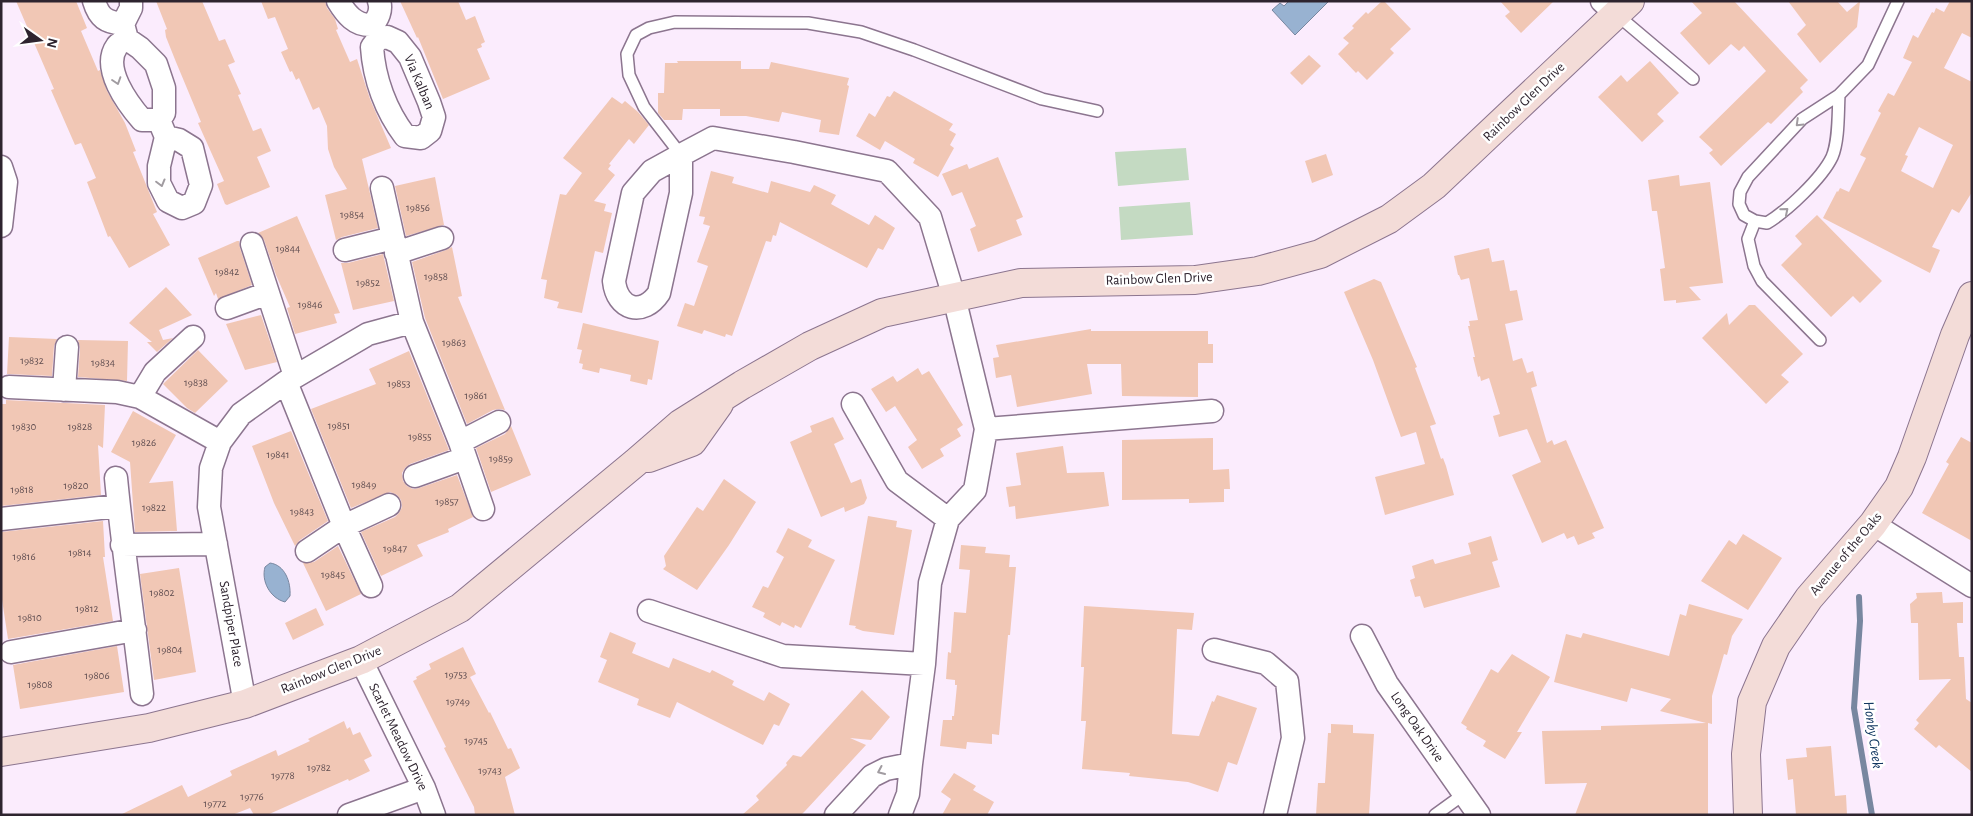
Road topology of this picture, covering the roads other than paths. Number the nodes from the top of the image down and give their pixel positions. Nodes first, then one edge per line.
1 (94, 1) edge
2 (131, 1) edge
3 (338, 1) edge
4 (379, 1) edge
5 (1898, 1) edge
6 (1616, 6) edge
7 (125, 32) junction
8 (1693, 78) dead end
9 (1839, 95) junction
10 (1097, 111) dead end
11 (682, 155) junction
12 (1, 167) edge
13 (382, 188) dead end
14 (1755, 221) junction
15 (1, 226) edge
16 (442, 238) dead end
17 (252, 244) dead end
18 (394, 245) junction
19 (345, 250) dead end
20 (268, 293) junction
21 (1972, 296) edge
22 (954, 297) junction
23 (227, 308) dead end
24 (412, 322) junction
25 (193, 337) dead end
26 (1820, 340) dead end
27 (67, 347) dead end
28 (291, 379) junction
29 (9, 388) dead end
30 (64, 390) junction
31 (140, 397) junction
32 (853, 404) dead end
33 (1212, 412) dead end
34 (498, 422) dead end
35 (986, 429) junction
36 (220, 442) junction
37 (463, 450) junction
38 (415, 476) dead end
39 (116, 478) dead end
40 (389, 505) dead end
41 (118, 506) junction
42 (483, 508) dead end
43 (1, 519) edge
44 (948, 519) junction
45 (1873, 524) junction
46 (344, 526) junction
47 (216, 544) junction
48 (122, 545) junction
49 (307, 551) dead end
50 (370, 586) dead end
51 (1972, 586) edge
52 (649, 611) dead end
53 (135, 630) junction
54 (1362, 636) dead end
55 (1214, 650) dead end
56 (11, 652) dead end
57 (361, 660) junction
58 (924, 664) junction
59 (142, 694) dead end
60 (245, 704) junction
61 (1, 752) edge
62 (911, 764) junction
63 (424, 788) junction
64 (1464, 794) junction
65 (349, 815) edge
66 (434, 815) edge
67 (836, 815) edge
68 (900, 815) edge
69 (1275, 815) edge
70 (1435, 815) edge
71 (1479, 815) edge
72 (1748, 815) edge

1 - 7 street
2 - 7 street
3 - 4 street
5 - 9 lane
6 - 8 lane
6 - 22 street, Rainbow Glen Drive
7 -> 7 street
14 -> 9 lane
9 -> 14 lane
10 - 11 lane
11 - 11 street
11 - 22 street
12 - 15 street
13 - 18 street
14 - 26 lane
16 - 18 street
17 - 20 street
18 - 19 street
18 - 24 street
20 - 23 street
20 - 28 street
21 - 45 street, Avenue of the Oaks
22 - 35 street
22 - 57 street, Rainbow Glen Drive
24 - 28 street, Sandpiper Place
24 - 37 street
25 - 31 street
27 - 30 street
28 - 36 street, Sandpiper Place
28 - 46 street
29 - 30 street
30 - 31 street
31 - 36 street
32 - 44 street
33 - 35 street
34 - 37 street
35 - 44 street
36 - 47 street, Sandpiper Place
37 - 38 street
37 - 42 street
39 - 41 street
40 - 46 street
41 - 43 street
41 - 48 street
44 - 58 street
45 - 51 street
45 - 72 street, Avenue of the Oaks
46 - 49 street
46 - 50 street
47 - 48 street
47 - 60 street, Sandpiper Place
48 - 53 street
52 - 58 street
53 - 56 street
53 - 59 street
54 - 64 street, Long Oak Drive
55 - 69 street
57 - 60 street, Rainbow Glen Drive
57 - 63 street, Scarlet Meadow Drive
58 - 62 street
60 - 61 street, Rainbow Glen Drive
62 -> 67 street
62 - 68 street
63 - 65 street
63 - 66 street, Scarlet Meadow Drive
64 - 70 lane
64 - 71 street, Long Oak Drive

